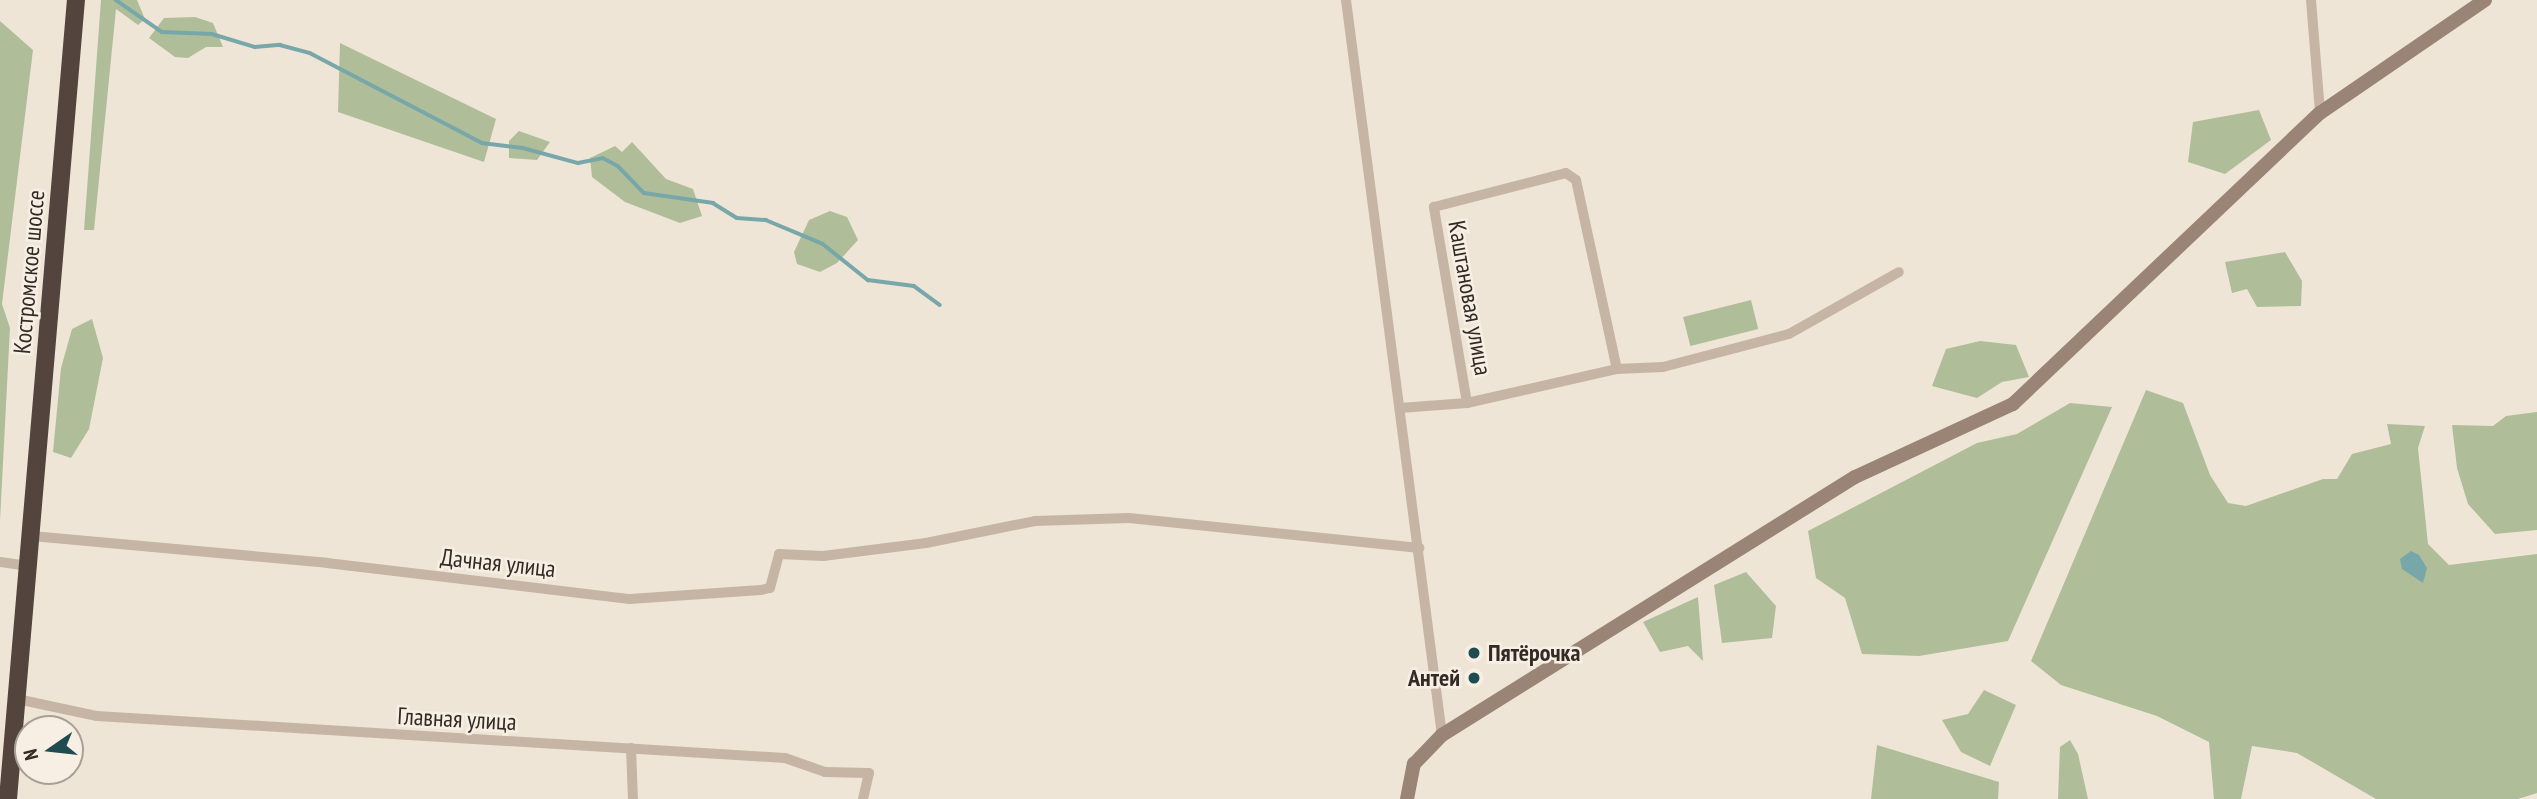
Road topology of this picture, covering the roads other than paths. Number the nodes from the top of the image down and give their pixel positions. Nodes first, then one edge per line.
1 (76, 0) edge
2 (1346, 0) edge
3 (2311, 0) edge
4 (2485, 0) edge
5 (2320, 113) junction
6 (1899, 272) dead end
7 (1617, 369) junction
8 (1467, 403) junction
9 (1400, 408) junction
10 (32, 536) junction
11 (1419, 548) junction
12 (0, 562) edge
13 (29, 566) junction
14 (11, 706) edge
15 (1442, 735) junction
16 (631, 748) junction
17 (8, 799) edge
18 (633, 799) edge
19 (863, 799) edge
20 (1407, 799) edge

1 - 10 highway, Костромское шоссе
2 - 9 street
3 - 5 street
4 - 5 street
5 - 15 street
6 - 7 street, Каштановая улица
7 - 8 street, Каштановая улица
7 - 8 street, Каштановая улица
8 - 9 street, Каштановая улица
9 - 11 street
10 - 11 street, Дачная улица
10 - 13 highway, Костромское шоссе
11 - 15 street
12 - 13 street
13 - 14 highway, Костромское шоссе
14 - 16 street, Главная улица
14 - 17 highway, Костромское шоссе
15 - 20 street
16 - 18 street
16 - 19 street, Главная улица

